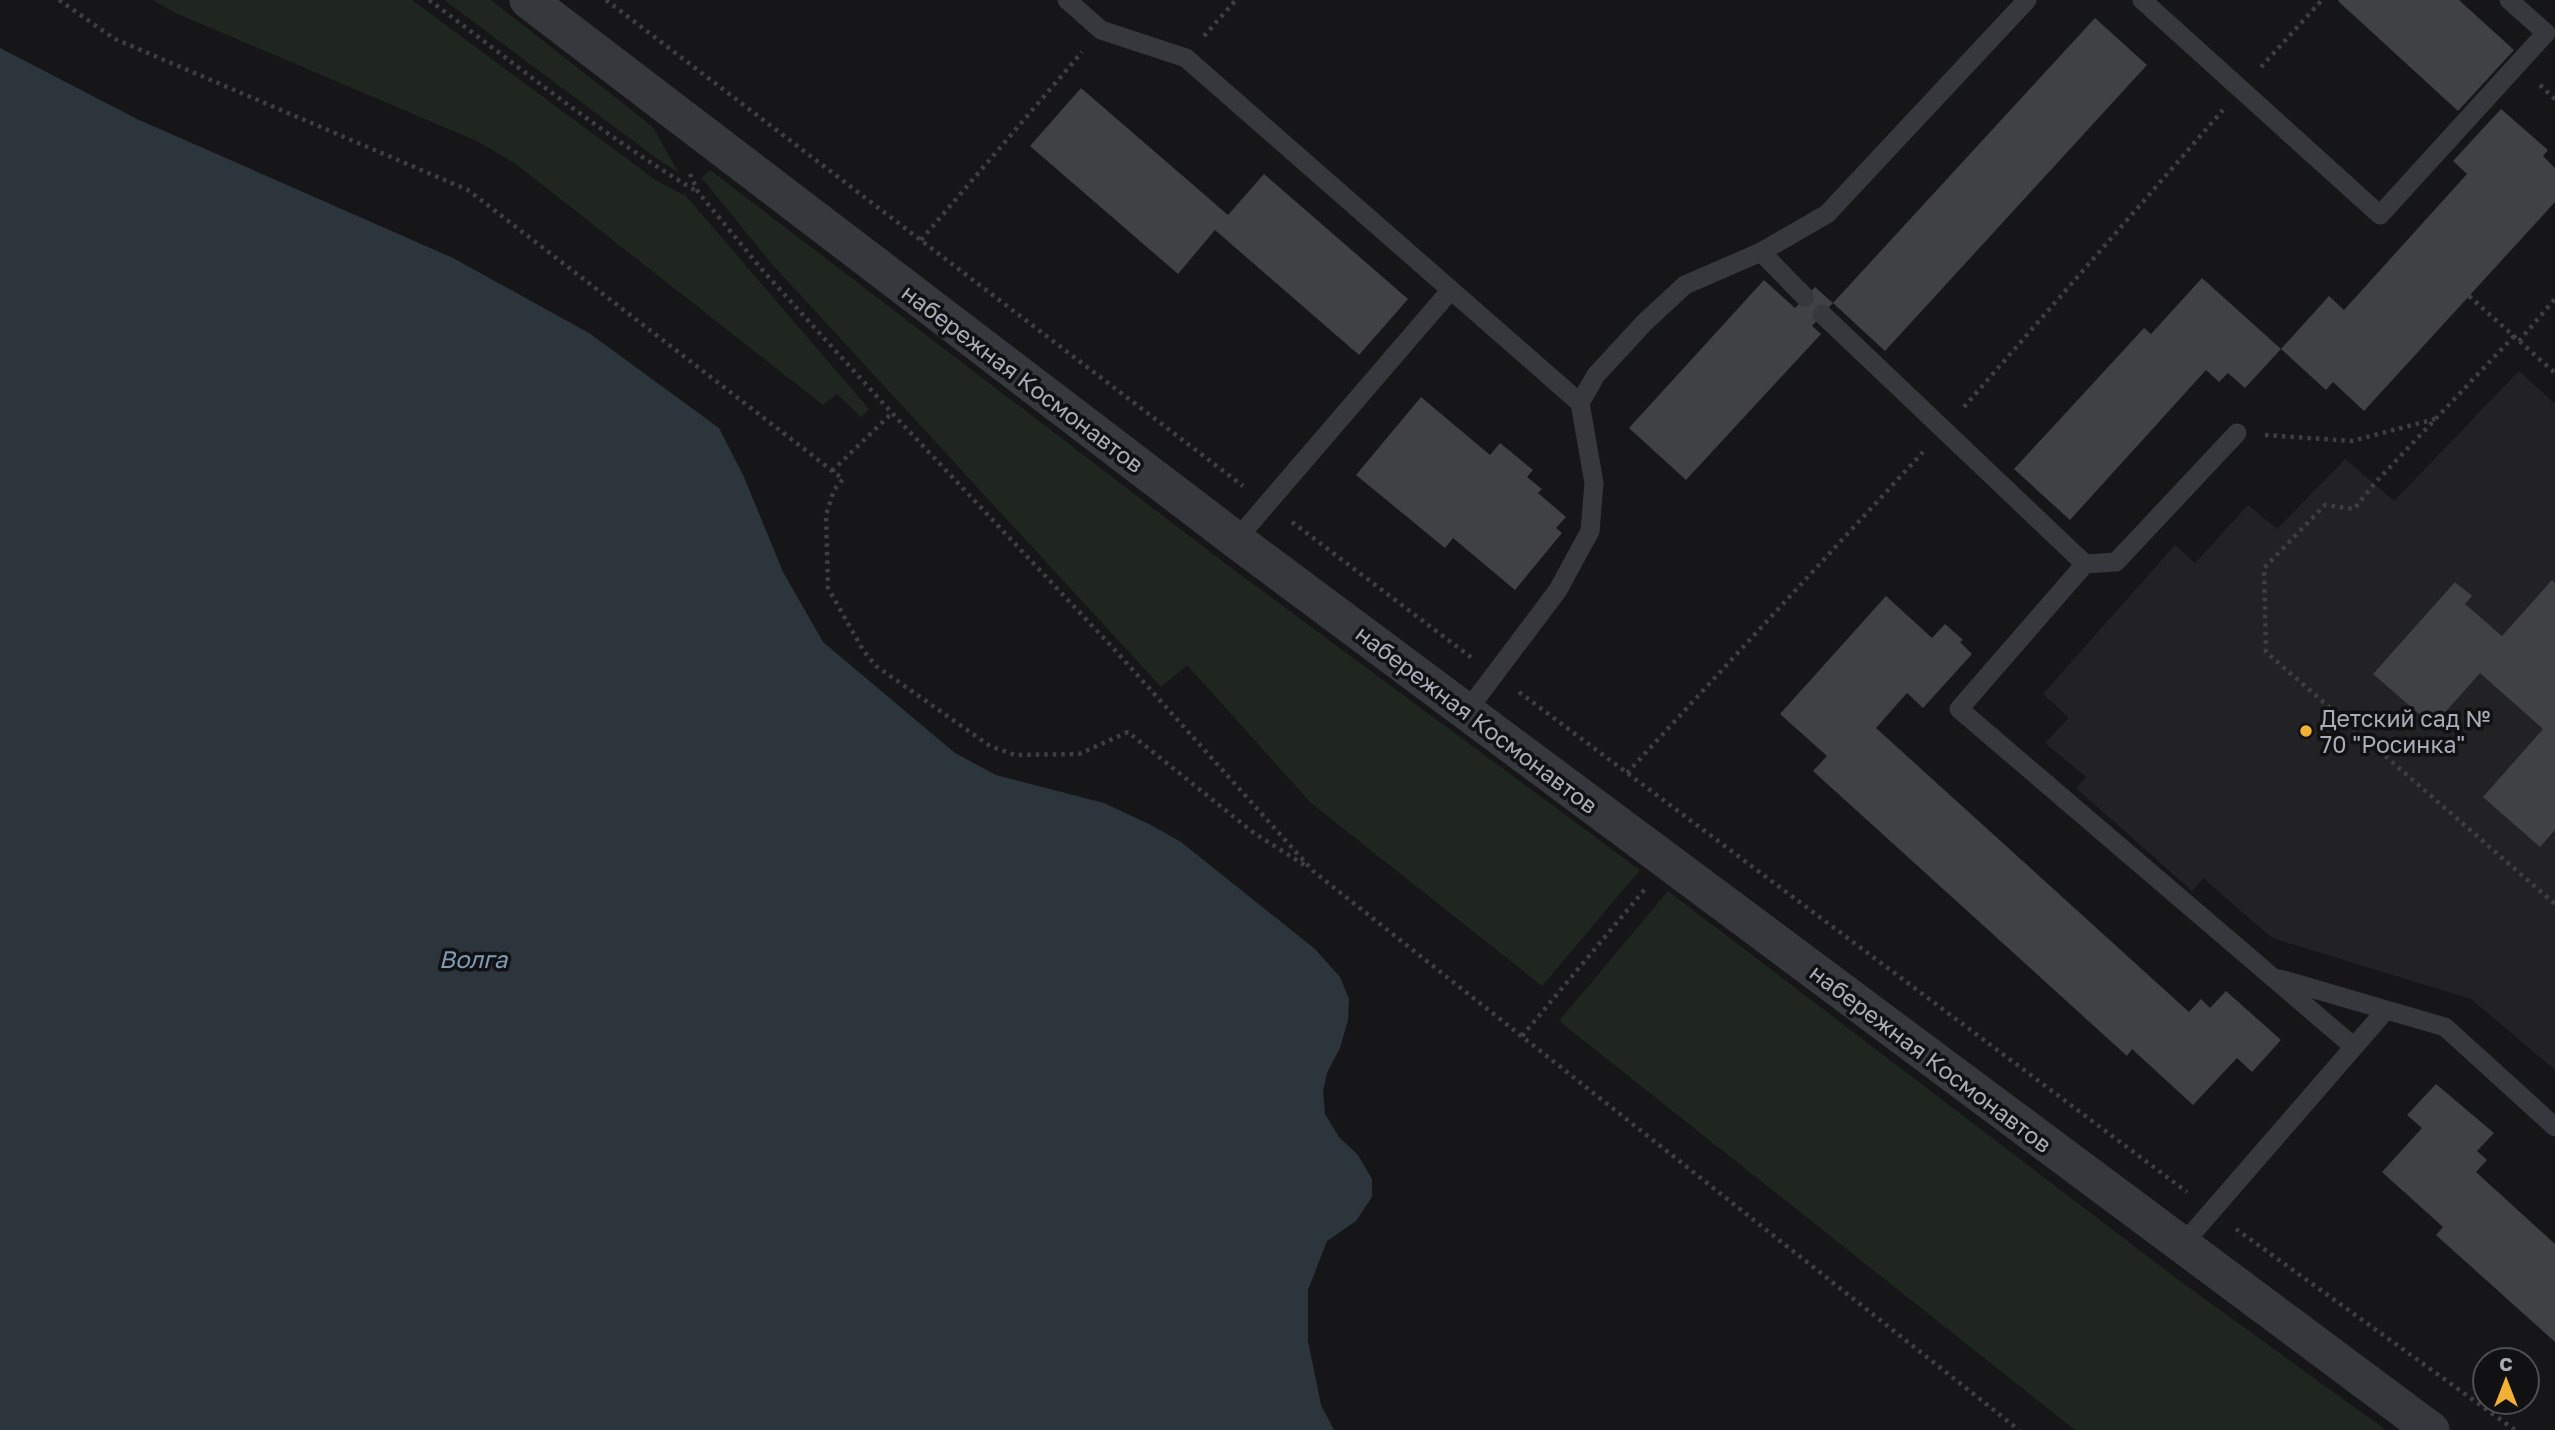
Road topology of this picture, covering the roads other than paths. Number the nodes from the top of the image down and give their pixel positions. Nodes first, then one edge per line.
1 (528, 0) edge
2 (1067, 0) edge
3 (2027, 0) edge
4 (2142, 0) edge
5 (2509, 0) edge
6 (1761, 252) junction
7 (1450, 291) junction
8 (1805, 297) dead end
9 (1822, 314) dead end
10 (1580, 403) junction
11 (2237, 433) road end
12 (1236, 540) junction
13 (2085, 564) junction
14 (1466, 711) junction
15 (2271, 976) junction
16 (2386, 1010) junction
17 (2354, 1047) junction
18 (2555, 1127) edge
19 (2183, 1244) junction
20 (2431, 1430) edge

1 - 12 street, набережная Космонавтов
2 - 7 lane
3 - 6 lane
4 - 5 lane
6 - 8 lane
6 - 10 lane
7 - 10 lane
7 - 12 lane
9 - 13 lane
10 - 14 lane
11 - 13 lane
12 - 14 street, набережная Космонавтов
13 - 15 lane
14 - 19 street, набережная Космонавтов
15 - 16 lane
15 - 17 lane
16 - 17 lane
16 - 18 lane
17 - 19 lane
19 - 20 street, набережная Космонавтов

